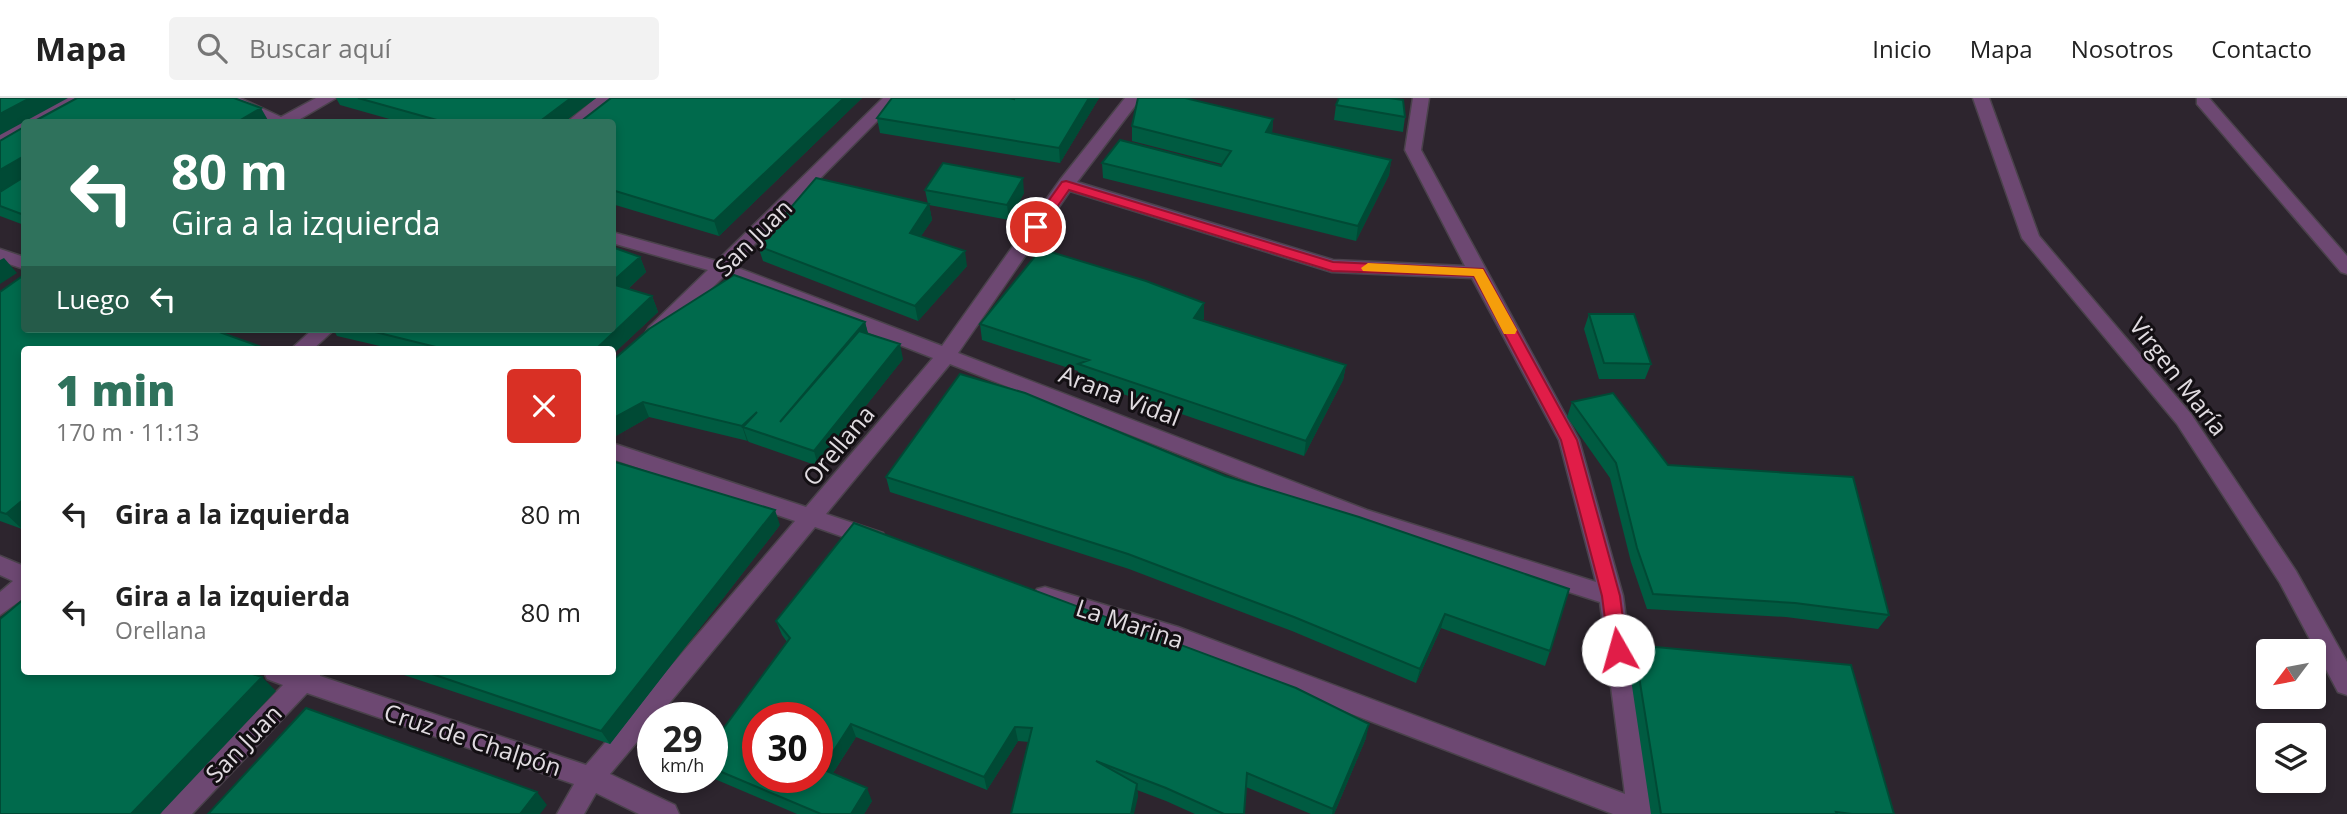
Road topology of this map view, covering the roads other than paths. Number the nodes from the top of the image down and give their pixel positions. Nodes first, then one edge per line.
1 (74, 98) edge
2 (227, 98) edge
3 (328, 98) edge
4 (606, 98) edge
5 (892, 98) edge
6 (1133, 98) edge
7 (1421, 98) edge
8 (1981, 98) edge
9 (2203, 101) dead end
10 (36, 119) edge
11 (272, 119) edge
12 (290, 119) edge
13 (579, 119) edge
14 (21, 128) edge
15 (0, 140) edge
16 (1066, 184) junction
17 (616, 238) edge
18 (0, 255) edge
19 (21, 262) edge
20 (721, 268) junction
21 (2347, 268) edge
22 (1478, 272) junction
23 (320, 333) edge
24 (305, 346) edge
25 (642, 346) edge
26 (947, 356) junction
27 (616, 452) edge
28 (812, 517) junction
29 (903, 548) edge
30 (0, 565) edge
31 (21, 575) edge
32 (21, 588) edge
33 (1021, 588) edge
34 (1611, 596) junction
35 (0, 606) edge
36 (307, 677) edge
37 (2347, 685) edge
38 (591, 778) junction
39 (1640, 813) edge
40 (174, 814) edge
41 (570, 814) edge
42 (666, 814) edge

1 - 10 street
2 - 11 street
3 - 12 street
4 - 13 street
5 - 20 street, San Juan
6 - 16 street, Orellana
7 - 22 street
8 - 37 street, Virgen María
9 - 21 street
14 - 15 street
16 - 22 street
16 - 26 street, Orellana
17 - 20 street, Arana Vidal
18 - 19 street
20 - 25 street, San Juan
20 - 26 street, Arana Vidal
22 - 34 street
23 - 24 street
26 - 28 street, Orellana
26 - 34 street, Arana Vidal
27 - 28 street
28 - 29 street
28 - 38 street, Orellana
30 - 31 street
32 - 35 street
33 - 39 street, La Marina
34 - 39 street
36 - 38 street, Cruz de Chalpón
36 - 40 street, San Juan
38 - 41 street, Orellana
38 - 42 street, Cruz de Chalpón

